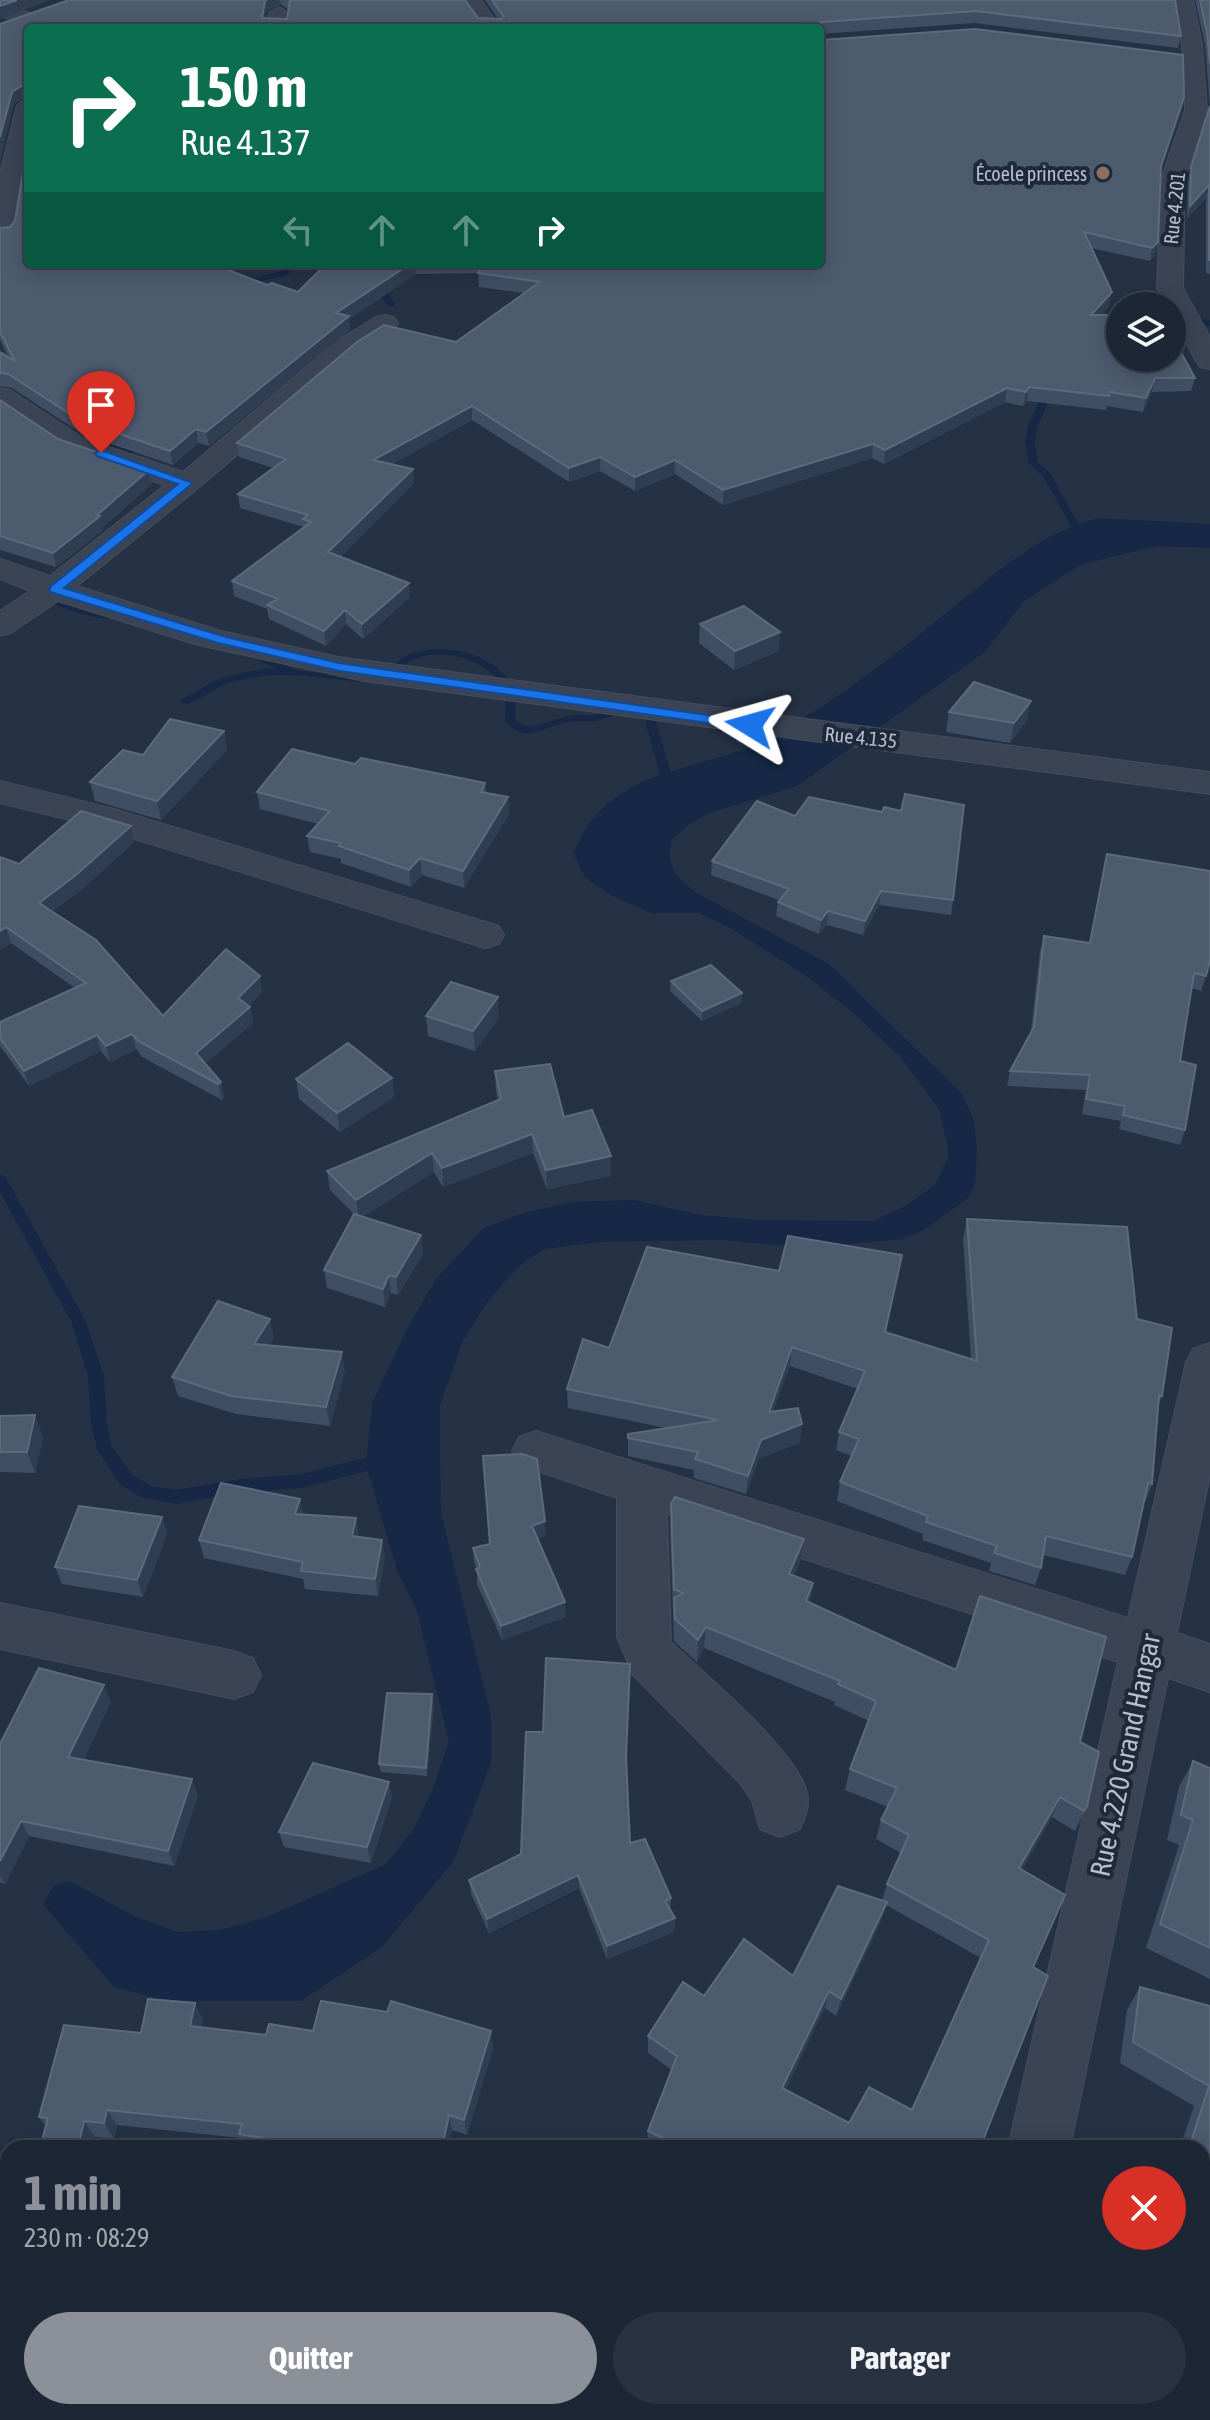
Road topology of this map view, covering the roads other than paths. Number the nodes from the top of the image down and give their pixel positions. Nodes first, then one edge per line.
1 (471, 0) edge
2 (1183, 0) edge
3 (50, 9) edge
4 (0, 10) edge
5 (27, 18) junction
6 (488, 24) edge
7 (0, 29) edge
8 (21, 102) edge
9 (3, 232) edge
10 (385, 323) edge
11 (1206, 350) edge
12 (0, 396) edge
13 (187, 483) junction
14 (0, 568) edge
15 (54, 589) junction
16 (0, 626) edge
17 (1210, 783) edge
18 (0, 792) edge
19 (485, 935) dead end
20 (1210, 1362) edge
21 (536, 1451) dead end
22 (642, 1485) junction
23 (0, 1626) edge
24 (1148, 1648) junction
25 (1210, 1668) edge
26 (234, 1675) dead end
27 (780, 1810) dead end
28 (1041, 2140) edge

1 - 6 street
2 - 11 street, Rue 4.201
3 - 5 street
4 - 5 street
5 - 7 street
8 - 9 street
10 - 13 street
12 - 13 street
13 - 15 street
14 - 15 street, Rue 4.135
15 - 16 street
15 - 17 street, Rue 4.135
18 - 19 street
20 - 24 street, Rue 4.220 Grand Hangar
21 - 22 street
22 - 24 street
22 - 27 street
23 - 26 street
24 - 25 street
24 - 28 street, Rue 4.220 Grand Hangar

